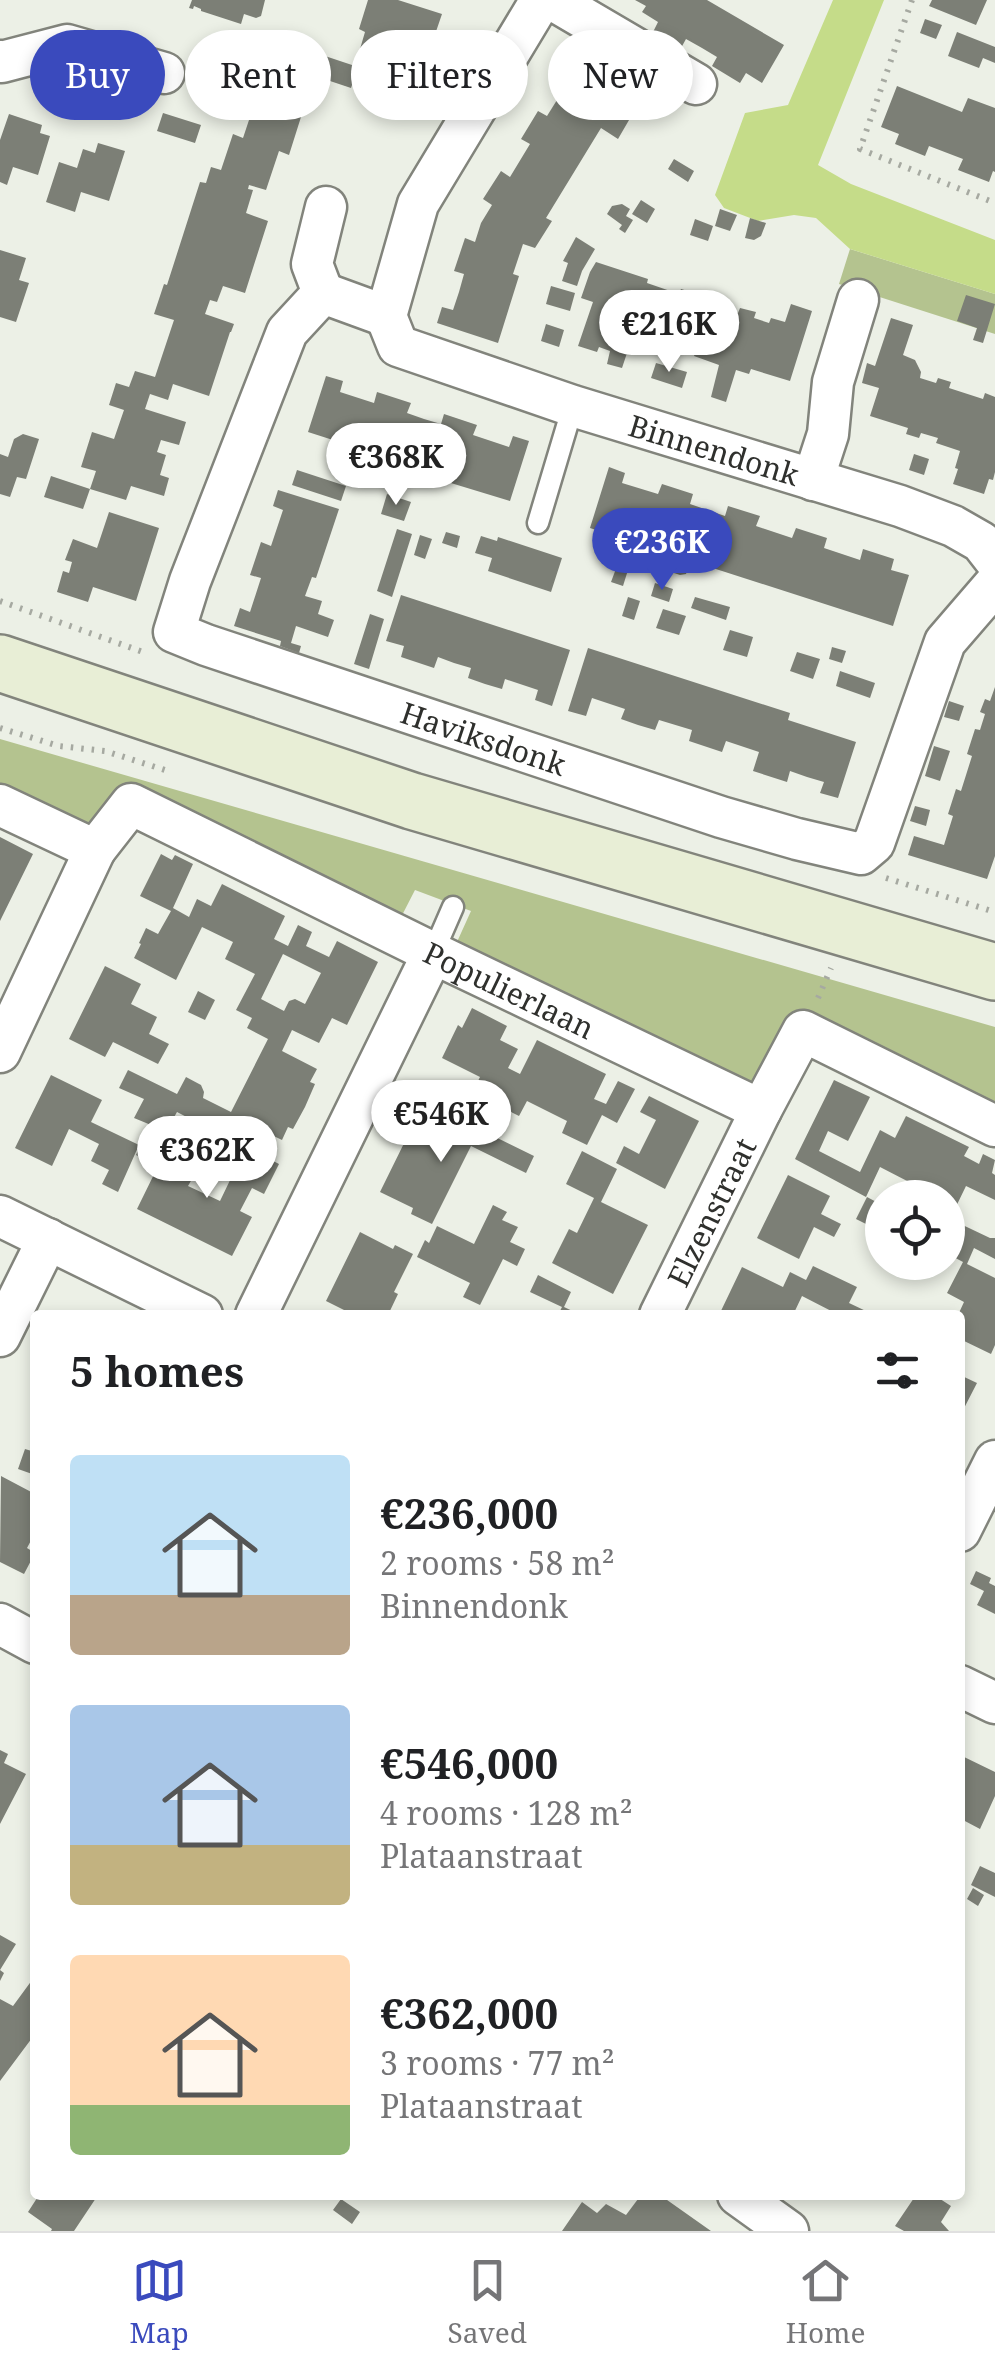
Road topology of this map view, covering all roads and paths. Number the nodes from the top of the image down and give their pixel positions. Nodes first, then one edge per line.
1 (541, 0) edge
2 (553, 0) edge
3 (912, 0) edge
4 (30, 54) edge
5 (0, 61) edge
6 (696, 84) dead end
7 (995, 203) edge
8 (326, 207) dead end
9 (324, 293) junction
10 (858, 300) dead end
11 (386, 316) junction
12 (573, 406) junction
13 (813, 480) junction
14 (538, 523) dead end
15 (995, 560) edge
16 (995, 584) edge
17 (0, 663) edge
18 (0, 804) edge
19 (95, 850) junction
20 (454, 907) dead end
21 (433, 953) junction
22 (995, 972) edge
23 (0, 1052) edge
24 (761, 1110) junction
25 (995, 1126) edge
26 (0, 1216) edge
27 (48, 1240) junction
28 (192, 1310) edge
29 (258, 1310) edge
30 (662, 1310) edge
31 (0, 1336) edge
32 (995, 1460) edge
33 (965, 1522) edge
34 (0, 1624) edge
35 (30, 1640) edge
36 (965, 1688) edge
37 (995, 1703) edge
38 (745, 2200) edge
39 (788, 2231) edge

1 - 11 street
2 - 6 street
3 - 7 path
4 - 5 street
8 - 9 street
9 - 11 street
9 - 16 street, Haviksdonk
10 - 13 street
11 - 12 street, Binnendonk
12 - 13 street, Binnendonk
12 - 14 lane
13 - 15 street, Binnendonk
17 - 22 street
18 - 19 street
19 - 21 street, Populierlaan
19 - 23 street
20 - 21 lane
21 - 24 street, Populierlaan
21 - 29 street
24 - 25 street
24 - 30 street, Elzenstraat
26 - 27 street
27 - 28 street
27 - 31 street
32 - 33 street
34 - 35 street
36 - 37 street
38 - 39 street

